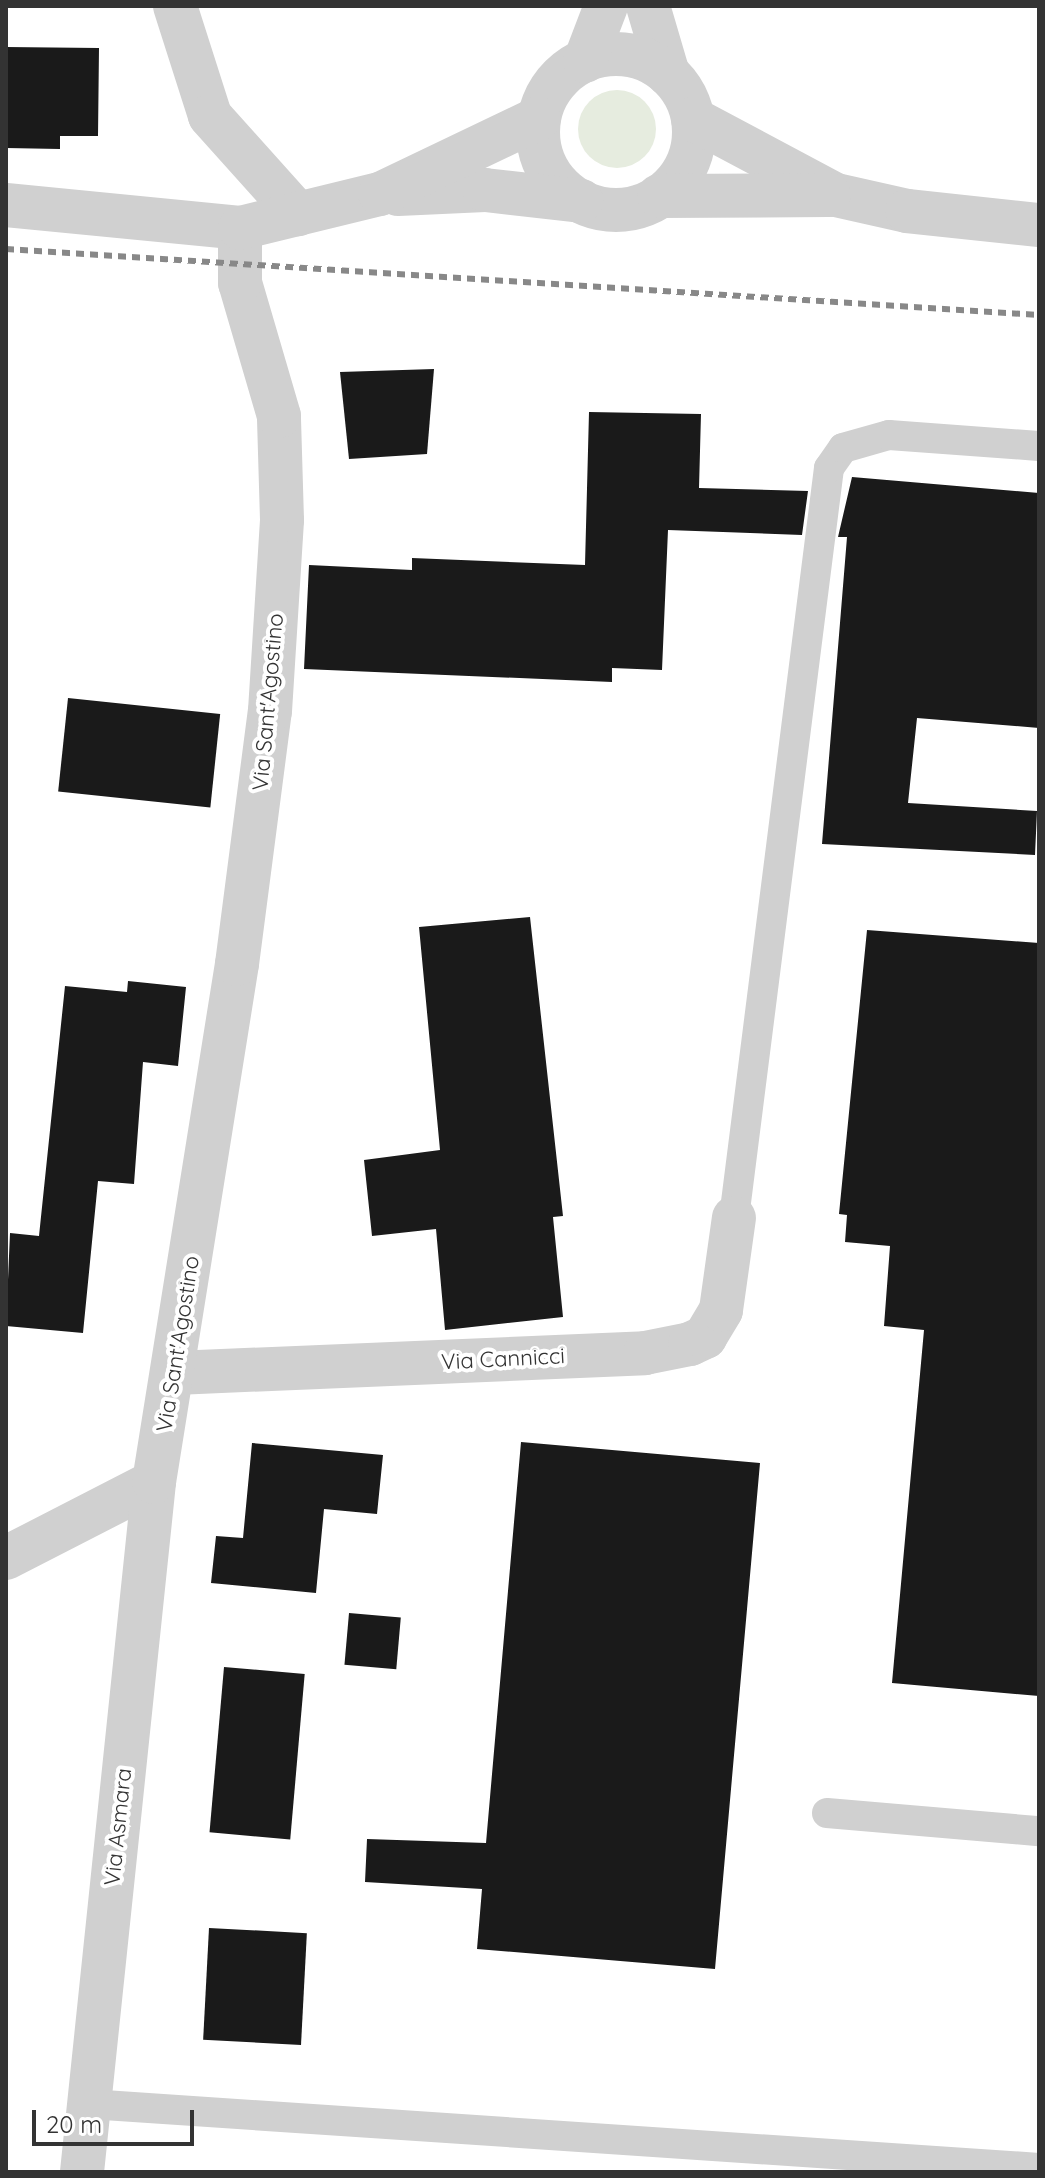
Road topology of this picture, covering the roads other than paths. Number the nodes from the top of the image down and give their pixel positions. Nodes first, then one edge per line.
1 (175, 6) edge
2 (606, 6) edge
3 (648, 6) edge
4 (585, 61) junction
5 (668, 74) junction
6 (539, 118) junction
7 (693, 119) junction
8 (380, 194) junction
9 (836, 195) junction
10 (659, 196) junction
11 (581, 201) junction
12 (6, 205) edge
13 (298, 214) junction
14 (1039, 225) edge
15 (240, 228) junction
16 (1039, 446) edge
17 (734, 1218) joint
18 (175, 1373) junction
19 (154, 1482) junction
20 (6, 1558) edge
21 (827, 1813) dead end
22 (1039, 1831) edge
23 (89, 2104) junction
24 (1039, 2168) edge
25 (82, 2172) edge

1 - 13 street
2 - 4 street
3 - 5 street
4 - 5 street
4 - 6 street
5 - 7 street
6 - 8 street
6 - 11 street
7 - 9 street
7 - 10 street
8 - 11 street
8 - 13 street
9 - 10 street
9 - 14 street
10 - 11 street
12 - 15 street
13 - 15 street
15 - 18 street, Via Sant'Agostino
16 - 17 lane
17 - 18 street, Via Cannicci
18 - 19 street, Via Sant'Agostino
19 - 20 street
19 - 23 street, Via Asmara
21 - 22 lane
23 - 24 lane
23 - 25 street, Via Asmara

